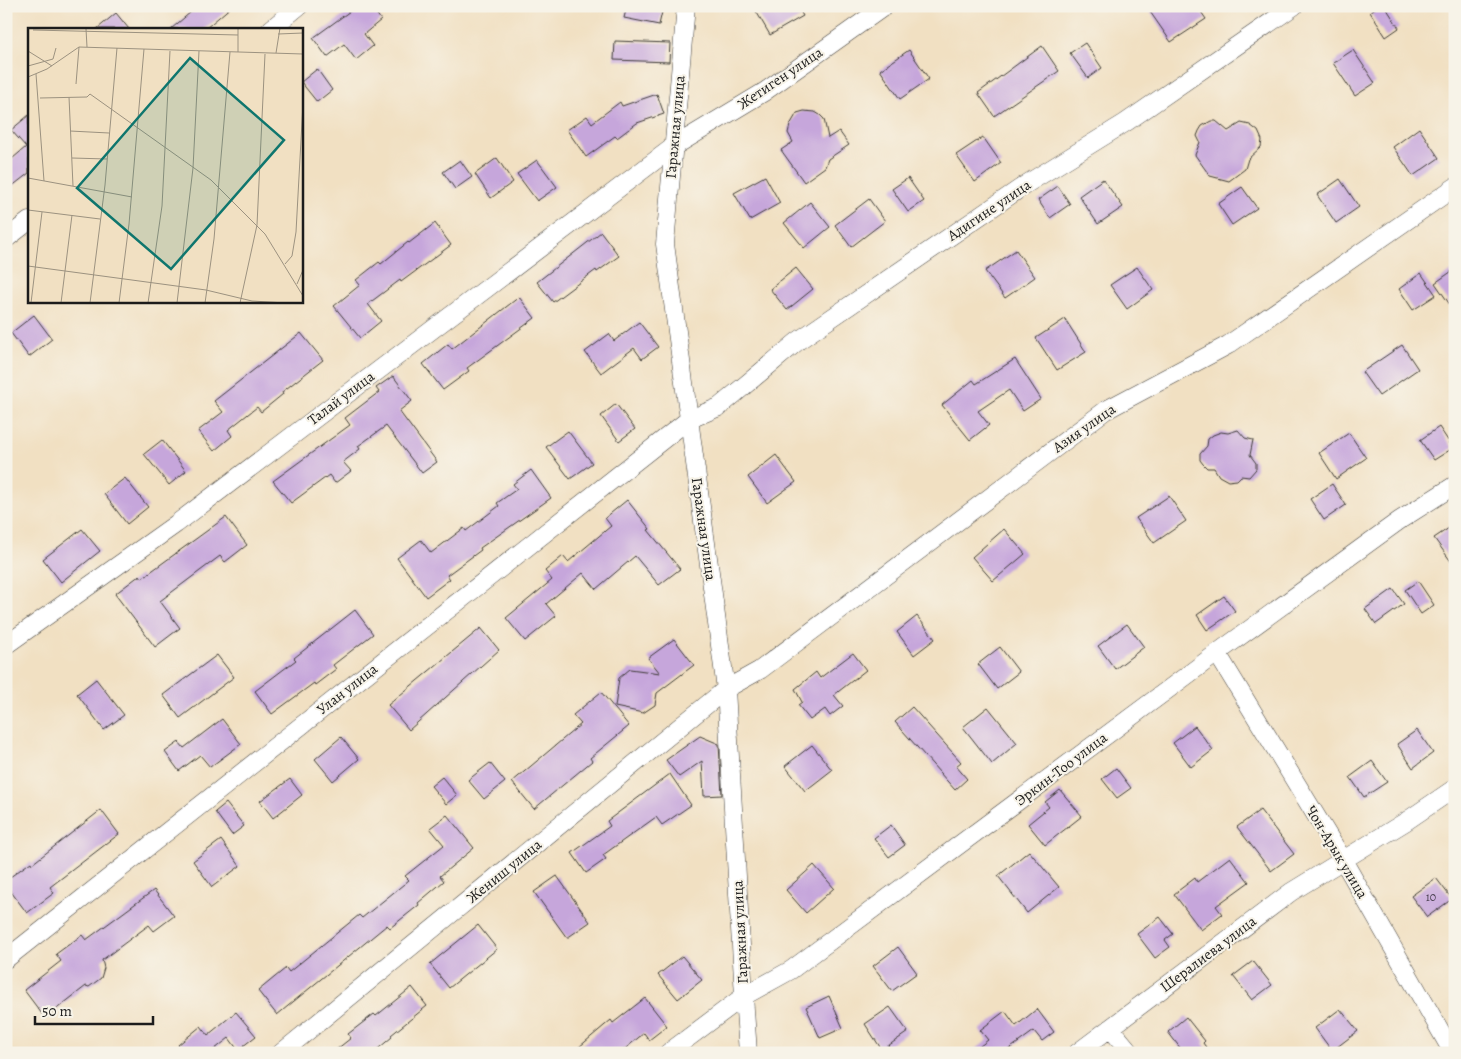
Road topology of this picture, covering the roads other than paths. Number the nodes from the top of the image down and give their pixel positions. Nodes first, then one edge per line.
1 (299, 6) edge
2 (686, 6) edge
3 (885, 6) edge
4 (1294, 6) edge
5 (272, 28) edge
6 (672, 146) junction
7 (1455, 187) edge
8 (28, 222) edge
9 (6, 239) edge
10 (688, 420) junction
11 (1455, 485) edge
12 (6, 645) edge
13 (1217, 653) junction
14 (726, 689) junction
15 (1455, 788) edge
16 (1343, 860) junction
17 (6, 959) edge
18 (744, 996) junction
19 (1110, 1028) junction
20 (281, 1053) edge
21 (668, 1053) edge
22 (748, 1053) edge
23 (1077, 1053) edge
24 (1131, 1053) edge
25 (1453, 1053) edge

1 - 5 street
2 - 6 street, Гаражная улица
3 - 6 street, Жетиген улица
4 - 10 street, Адигине улица
6 - 10 street, Гаражная улица
6 - 12 street, Талай улица
7 - 14 street, Азия улица
8 - 9 street
10 - 14 street, Гаражная улица
10 - 17 street, Улан улица
11 - 13 street, Эркин-Тоо улица
13 - 16 street, Чон-Арык улица
13 - 18 street, Эркин-Тоо улица
14 - 18 street, Гаражная улица
14 - 20 street, Жениш улица
15 - 16 street, Шералиева улица
16 - 19 street, Шералиева улица
16 - 25 street, Чон-Арык улица
18 - 21 street, Эркин-Тоо улица
18 - 22 street, Гаражная улица
19 - 23 street, Шералиева улица
19 - 24 street

